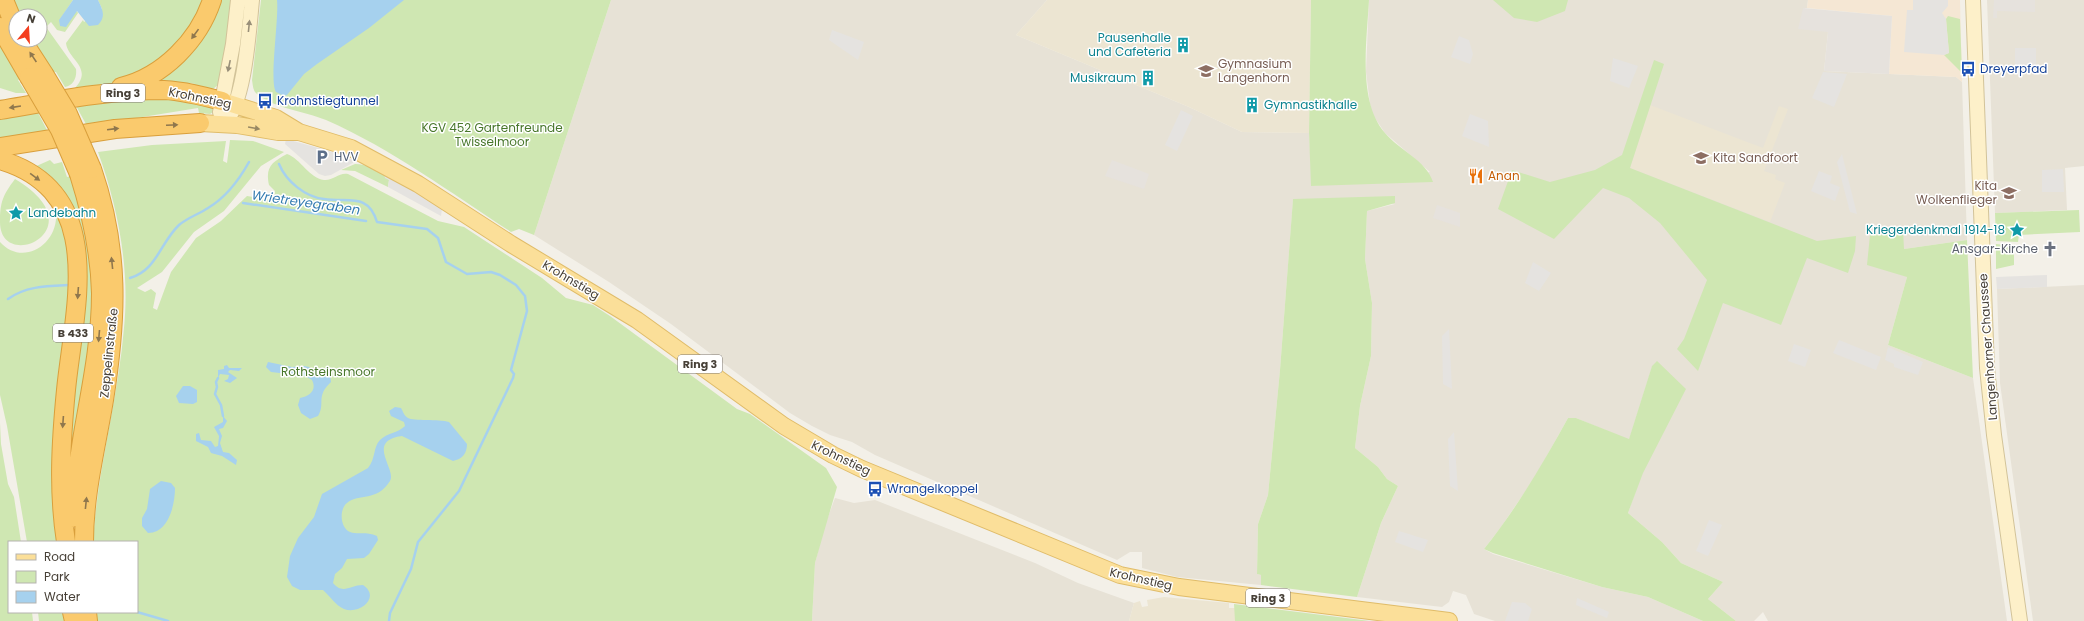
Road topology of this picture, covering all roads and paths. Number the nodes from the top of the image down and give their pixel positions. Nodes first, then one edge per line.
1 (4, 0) edge
2 (212, 0) edge
3 (238, 0) edge
4 (252, 0) edge
5 (1973, 0) edge
6 (8, 10) edge
7 (0, 27) edge
8 (25, 48) edge
9 (36, 76) junction
10 (81, 97) junction
11 (229, 103) junction
12 (0, 110) edge
13 (200, 123) joint
14 (224, 124) junction
15 (299, 132) junction
16 (0, 147) edge
17 (0, 160) edge
18 (85, 171) junction
19 (67, 541) edge
20 (67, 541) edge
21 (84, 541) edge
22 (1449, 621) edge
23 (2020, 621) edge

1 - 6 highway
2 -> 10 highway
3 -> 11 main road
11 -> 4 main road
5 - 23 main road, Langenhorner Chaussee
7 - 9 highway, B 433
9 -> 8 highway, B 433
9 - 18 highway, B 433, bridge
10 - 11 highway, Krohnstieg / Ring 3
10 -> 12 highway, Krohnstieg / Ring 3
11 - 14 main road
11 - 15 main road, Krohnstieg / Ring 3
13 - 14 main road, Krohnstieg / Ring 3
16 -> 13 highway, Krohnstieg / Ring 3
14 -> 15 main road, Krohnstieg / Ring 3
15 - 22 main road, Krohnstieg / Ring 3
17 -> 20 highway, B 433
18 -> 19 highway, B 433
21 -> 18 highway, Zeppelinstraße / B 433

